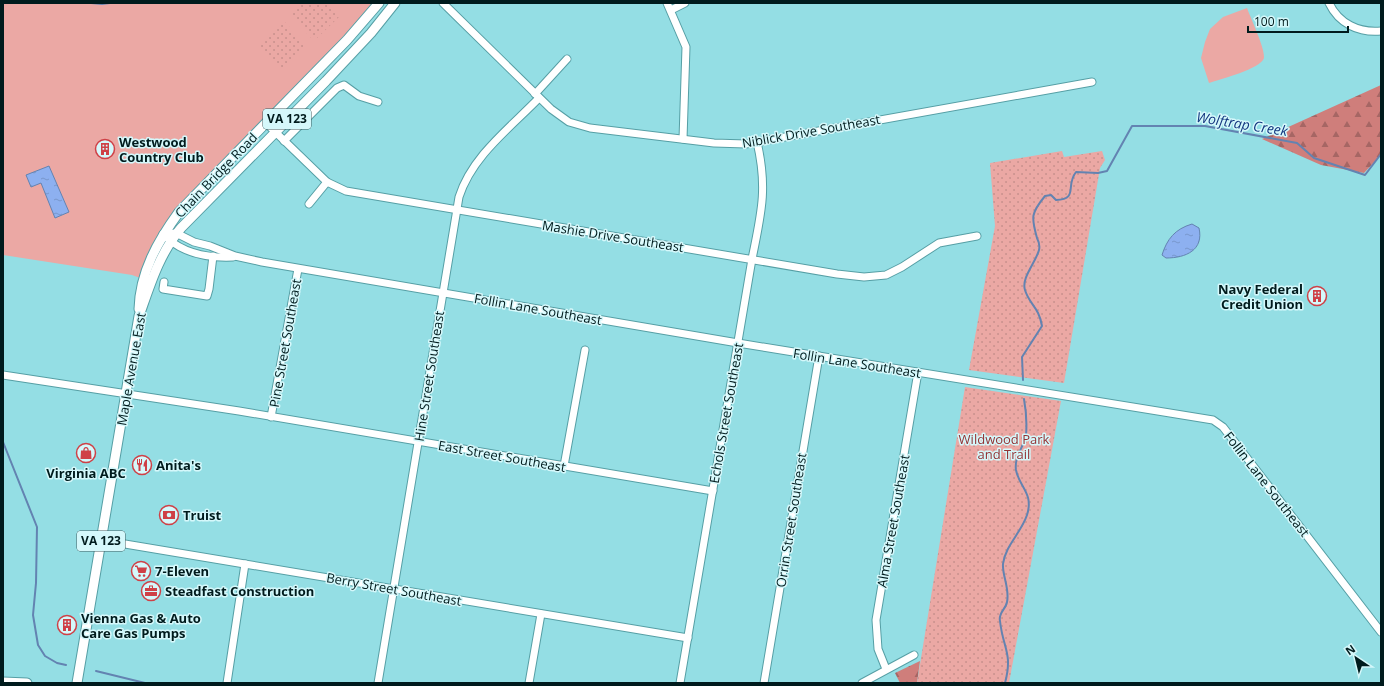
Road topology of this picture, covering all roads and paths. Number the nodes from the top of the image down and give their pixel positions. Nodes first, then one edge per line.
1 (380, 3) edge
2 (395, 3) edge
3 (443, 3) edge
4 (685, 3) edge
5 (1329, 3) edge
6 (669, 6) edge
7 (1381, 31) edge
8 (566, 59) dead end
9 (1092, 82) dead end
10 (537, 96) junction
11 (378, 102) dead end
12 (266, 123) junction
13 (275, 132) junction
14 (683, 139) junction
15 (284, 142) junction
16 (757, 142) junction
17 (327, 182) junction
18 (308, 204) dead end
19 (458, 210) junction
20 (176, 233) junction
21 (162, 234) junction
22 (977, 236) dead end
23 (171, 241) junction
24 (213, 256) junction
25 (235, 256) junction
26 (752, 259) junction
27 (298, 269) junction
28 (164, 282) dead end
29 (443, 293) junction
30 (139, 316) junction
31 (738, 343) junction
32 (585, 350) dead end
33 (819, 356) junction
34 (918, 372) junction
35 (3, 375) edge
36 (126, 394) junction
37 (271, 417) junction
38 (419, 441) junction
39 (564, 466) junction
40 (713, 491) junction
41 (101, 540) junction
42 (246, 564) junction
43 (394, 589) junction
44 (541, 614) junction
45 (1381, 632) edge
46 (688, 638) junction
47 (914, 655) dead end
48 (886, 669) junction
49 (3, 682) edge
50 (27, 683) edge
51 (77, 683) edge
52 (227, 683) edge
53 (378, 683) edge
54 (529, 683) edge
55 (680, 683) edge
56 (764, 683) edge
57 (862, 683) edge

1 - 12 main road, Chain Bridge Road / VA 123
2 - 13 main road, Maple Avenue East / VA 123
3 - 10 street, Niblick Drive Southeast
4 - 6 street
5 - 7 street
6 - 14 street
8 - 10 street, Hine Street Southeast
9 - 16 street, Niblick Drive Southeast
10 - 14 street, Niblick Drive Southeast
10 - 19 street, Hine Street Southeast
11 - 15 street
12 - 13 street, Mashie Drive Southeast
12 - 21 main road, Chain Bridge Road / VA 123
13 - 15 street, Mashie Drive Southeast
13 - 20 main road, Maple Avenue East / VA 123
14 - 16 street, Niblick Drive Southeast
15 - 17 street, Mashie Drive Southeast
16 - 26 street, Echols Street Southeast
17 - 18 street
17 - 19 street, Mashie Drive Southeast
19 - 26 street, Mashie Drive Southeast
19 - 29 street, Hine Street Southeast
20 - 21 street
20 - 23 main road, Maple Avenue East / VA 123
20 - 25 street, Follin Lane Southeast
21 - 23 street, Follin Lane Southeast
21 - 30 main road, Chain Bridge Road / VA 123
22 - 26 street, Mashie Drive Southeast
23 - 24 street, Follin Lane Southeast
23 - 30 main road, Maple Avenue East / VA 123
24 - 25 street, Follin Lane Southeast
24 - 28 street
25 - 27 street, Follin Lane Southeast
26 - 31 street, Echols Street Southeast
27 - 29 street, Follin Lane Southeast
27 - 37 street, Pine Street Southeast
29 - 31 street, Follin Lane Southeast
29 - 38 street, Hine Street Southeast
30 - 36 main road, Maple Avenue East / VA 123
31 - 33 street, Follin Lane Southeast
31 - 40 street, Echols Street Southeast
32 - 39 street
33 - 34 street, Follin Lane Southeast
33 - 56 street, Orrin Street Southeast
34 - 45 street, Follin Lane Southeast
34 - 48 street, Alma Street Southeast
35 - 36 street, East Street Southeast
36 - 37 street, East Street Southeast
36 - 41 main road, Maple Avenue East / VA 123
37 - 38 street, East Street Southeast
38 - 39 street, East Street Southeast
38 - 43 street, Hine Street Southeast
39 - 40 street, East Street Southeast
40 - 46 street, Echols Street Southeast
41 - 42 street, Berry Street Southeast
41 - 51 main road, Maple Avenue East / VA 123
42 - 43 street, Berry Street Southeast
42 - 52 street
43 - 44 street, Berry Street Southeast
43 - 53 street, Hine Street Southeast
44 - 46 street, Berry Street Southeast
44 - 54 street
46 - 55 street, Echols Street Southeast
47 - 48 street
48 - 57 street
49 - 50 main road

